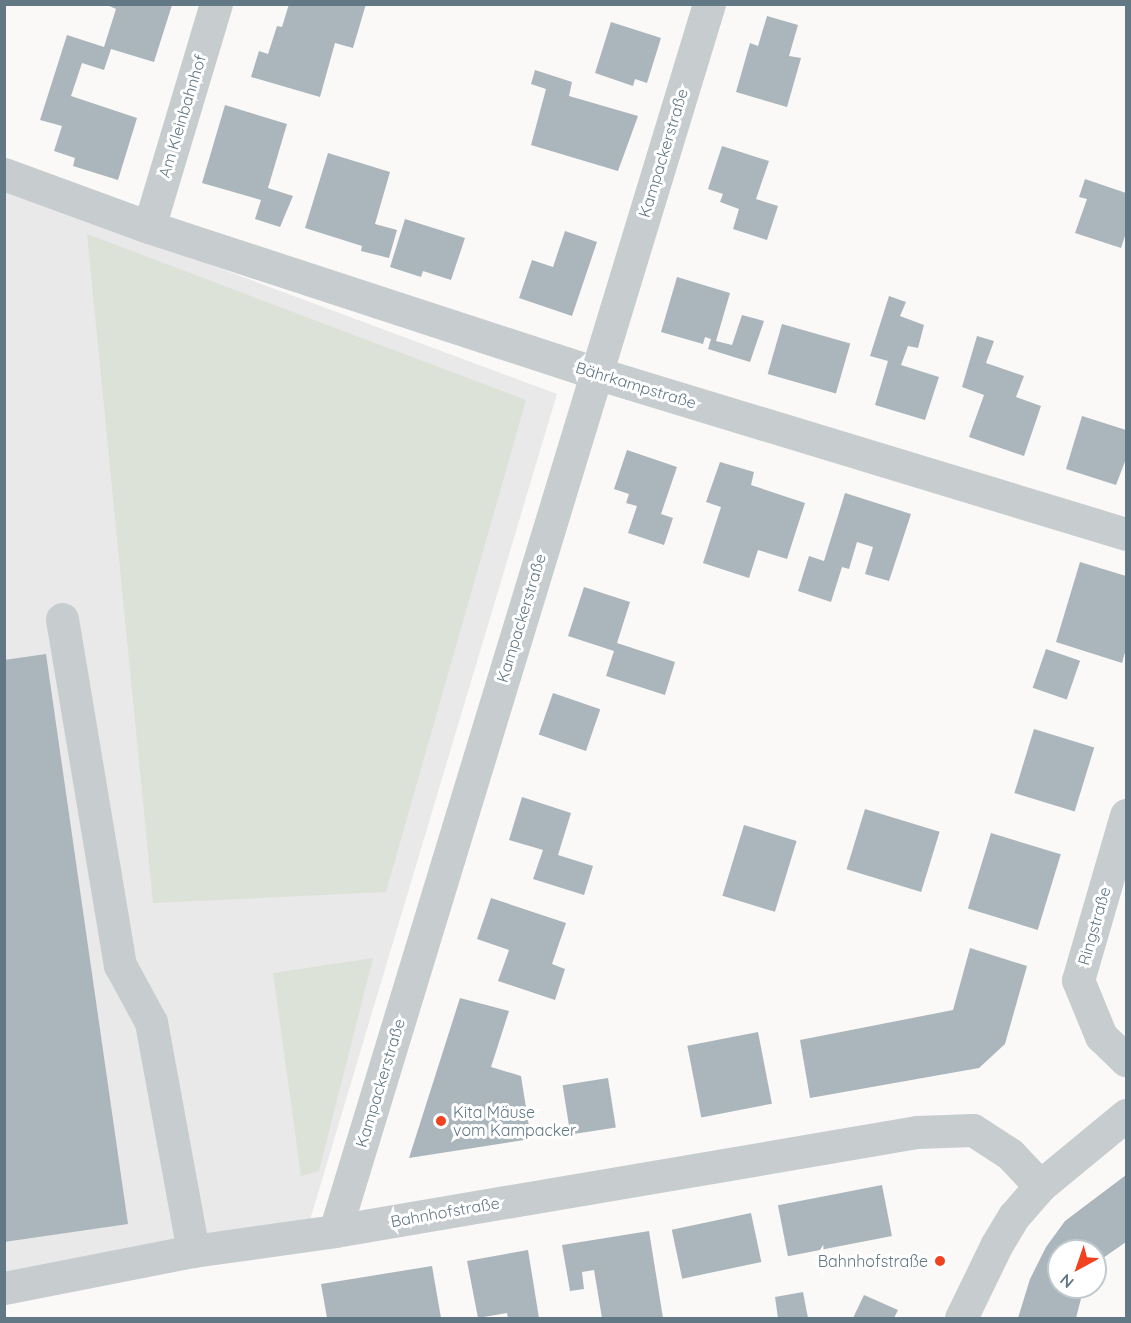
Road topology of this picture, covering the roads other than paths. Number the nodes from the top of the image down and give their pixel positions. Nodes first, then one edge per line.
1 (216, 4) edge
2 (709, 4) edge
3 (4, 174) edge
4 (149, 227) junction
5 (596, 373) junction
6 (1126, 534) edge
7 (62, 619) dead end
8 (1126, 815) edge
9 (1126, 1060) edge
10 (1126, 1115) edge
11 (1040, 1186) junction
12 (335, 1231) junction
13 (193, 1251) junction
14 (4, 1288) edge
15 (961, 1318) edge

1 - 4 street, Am Kleinbahnhof
2 - 5 street, Kampackerstraße
3 - 4 street, Bährkampstraße
4 - 5 street, Bährkampstraße
5 - 6 street, Bährkampstraße
5 - 12 street, Kampackerstraße
7 - 13 street
8 - 9 street, Ringstraße
10 - 11 street
11 - 12 street, Bahnhofstraße
11 - 15 street
12 - 13 street, Bahnhofstraße
13 - 14 street, Bahnhofstraße

